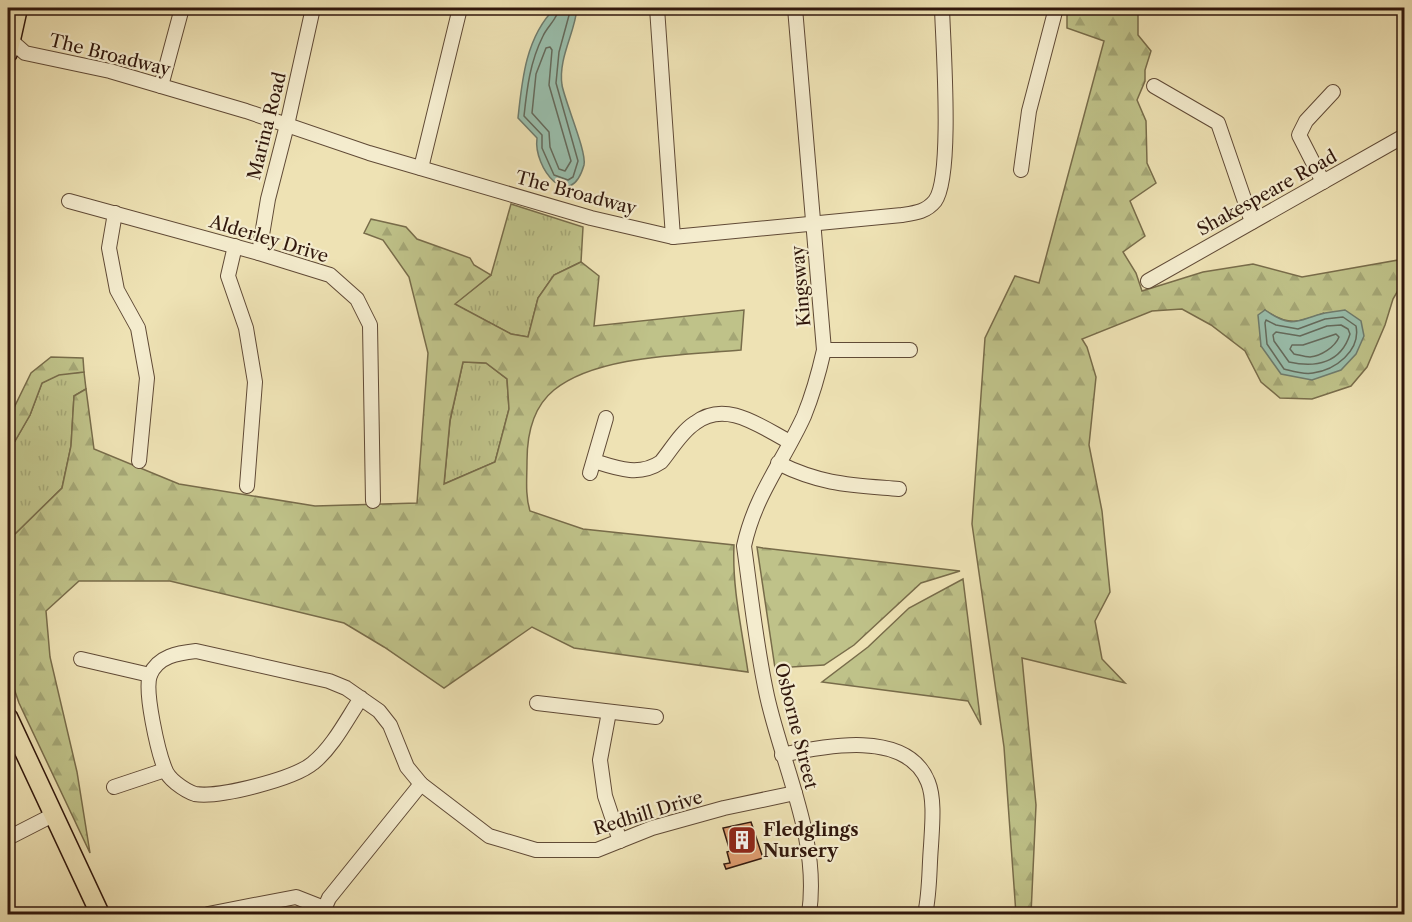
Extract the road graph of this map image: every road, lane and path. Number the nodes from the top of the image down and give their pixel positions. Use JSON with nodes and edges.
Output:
{"nodes":[{"id":1,"x":18,"y":8,"type":"edge"},
{"id":2,"x":183,"y":8,"type":"edge"},
{"id":3,"x":313,"y":8,"type":"edge"},
{"id":4,"x":460,"y":8,"type":"edge"},
{"id":5,"x":657,"y":8,"type":"edge"},
{"id":6,"x":795,"y":8,"type":"edge"},
{"id":7,"x":942,"y":8,"type":"edge"},
{"id":8,"x":1056,"y":8,"type":"edge"},
{"id":9,"x":12,"y":49,"type":"edge"},
{"id":10,"x":161,"y":86,"type":"junction"},
{"id":11,"x":1154,"y":86,"type":"dead end"},
{"id":12,"x":1333,"y":92,"type":"dead end"},
{"id":13,"x":287,"y":125,"type":"junction"},
{"id":14,"x":1404,"y":136,"type":"edge"},
{"id":15,"x":421,"y":168,"type":"junction"},
{"id":16,"x":1021,"y":170,"type":"dead end"},
{"id":17,"x":1323,"y":182,"type":"junction"},
{"id":18,"x":69,"y":201,"type":"dead end"},
{"id":19,"x":115,"y":213,"type":"junction"},
{"id":20,"x":1252,"y":222,"type":"junction"},
{"id":21,"x":813,"y":225,"type":"junction"},
{"id":22,"x":673,"y":237,"type":"junction"},
{"id":23,"x":235,"y":246,"type":"junction"},
{"id":24,"x":259,"y":253,"type":"junction"},
{"id":25,"x":1148,"y":281,"type":"dead end"},
{"id":26,"x":824,"y":350,"type":"junction"},
{"id":27,"x":910,"y":350,"type":"dead end"},
{"id":28,"x":606,"y":418,"type":"dead end"},
{"id":29,"x":790,"y":442,"type":"junction"},
{"id":30,"x":139,"y":460,"type":"dead end"},
{"id":31,"x":778,"y":463,"type":"junction"},
{"id":32,"x":247,"y":486,"type":"dead end"},
{"id":33,"x":899,"y":489,"type":"dead end"},
{"id":34,"x":373,"y":501,"type":"dead end"},
{"id":35,"x":744,"y":546,"type":"joint"},
{"id":36,"x":81,"y":659,"type":"dead end"},
{"id":37,"x":150,"y":675,"type":"junction"},
{"id":38,"x":361,"y":698,"type":"junction"},
{"id":39,"x":537,"y":703,"type":"dead end"},
{"id":40,"x":609,"y":712,"type":"junction"},
{"id":41,"x":8,"y":717,"type":"edge"},
{"id":42,"x":656,"y":717,"type":"dead end"},
{"id":43,"x":782,"y":755,"type":"junction"},
{"id":44,"x":165,"y":770,"type":"junction"},
{"id":45,"x":421,"y":784,"type":"junction"},
{"id":46,"x":114,"y":787,"type":"dead end"},
{"id":47,"x":795,"y":792,"type":"junction"},
{"id":48,"x":53,"y":815,"type":"junction"},
{"id":49,"x":8,"y":838,"type":"edge"},
{"id":50,"x":620,"y":841,"type":"junction"},
{"id":51,"x":323,"y":911,"type":"edge"},
{"id":52,"x":100,"y":915,"type":"edge"},
{"id":53,"x":208,"y":915,"type":"edge"},
{"id":54,"x":809,"y":915,"type":"edge"},
{"id":55,"x":925,"y":915,"type":"edge"}],
"edges":[{"from":1,"to":9,"type":"main road"},
{"from":2,"to":10,"type":"street"},
{"from":3,"to":13,"type":"street","name":"Marina Road"},
{"from":4,"to":15,"type":"street"},
{"from":5,"to":22,"type":"street"},
{"from":6,"to":21,"type":"street","name":"Kingsway"},
{"from":7,"to":21,"type":"street","name":"The Broadway"},
{"from":8,"to":16,"type":"street"},
{"from":9,"to":10,"type":"street","name":"The Broadway"},
{"from":10,"to":13,"type":"street","name":"The Broadway"},
{"from":11,"to":20,"type":"street"},
{"from":12,"to":17,"type":"street"},
{"from":13,"to":15,"type":"street","name":"The Broadway"},
{"from":13,"to":24,"type":"street","name":"Marina Road"},
{"from":14,"to":17,"type":"street","name":"Shakespeare Road"},
{"from":15,"to":22,"type":"street","name":"The Broadway"},
{"from":17,"to":20,"type":"street","name":"Shakespeare Road"},
{"from":18,"to":19,"type":"street","name":"Alderley Drive"},
{"from":19,"to":23,"type":"street","name":"Alderley Drive"},
{"from":19,"to":30,"type":"street"},
{"from":20,"to":25,"type":"street","name":"Shakespeare Road"},
{"from":21,"to":22,"type":"street","name":"The Broadway"},
{"from":21,"to":26,"type":"street","name":"Kingsway"},
{"from":23,"to":24,"type":"street","name":"Alderley Drive"},
{"from":23,"to":32,"type":"street"},
{"from":24,"to":34,"type":"street","name":"Alderley Drive"},
{"from":26,"to":27,"type":"street"},
{"from":26,"to":29,"type":"street","name":"Kingsway"},
{"from":28,"to":29,"type":"street"},
{"from":29,"to":31,"type":"street","name":"Kingsway"},
{"from":31,"to":33,"type":"street"},
{"from":31,"to":35,"type":"street","name":"Kingsway"},
{"from":35,"to":43,"type":"street","name":"Osborne Street"},
{"from":36,"to":37,"type":"street"},
{"from":37,"to":38,"type":"street","name":"Redhill Drive"},
{"from":37,"to":44,"type":"street"},
{"from":38,"to":44,"type":"street"},
{"from":38,"to":45,"type":"street","name":"Redhill Drive"},
{"from":39,"to":40,"type":"street"},
{"from":40,"to":42,"type":"street"},
{"from":40,"to":50,"type":"street"},
{"from":41,"to":48,"type":"main road"},
{"from":43,"to":47,"type":"street","name":"Osborne Street"},
{"from":43,"to":55,"type":"street"},
{"from":44,"to":46,"type":"street"},
{"from":45,"to":50,"type":"street","name":"Redhill Drive"},
{"from":45,"to":51,"type":"street"},
{"from":47,"to":50,"type":"street","name":"Redhill Drive"},
{"from":47,"to":54,"type":"street","name":"Osborne Street"},
{"from":48,"to":49,"type":"street"},
{"from":48,"to":52,"type":"main road"},
{"from":51,"to":53,"type":"street"}]}
